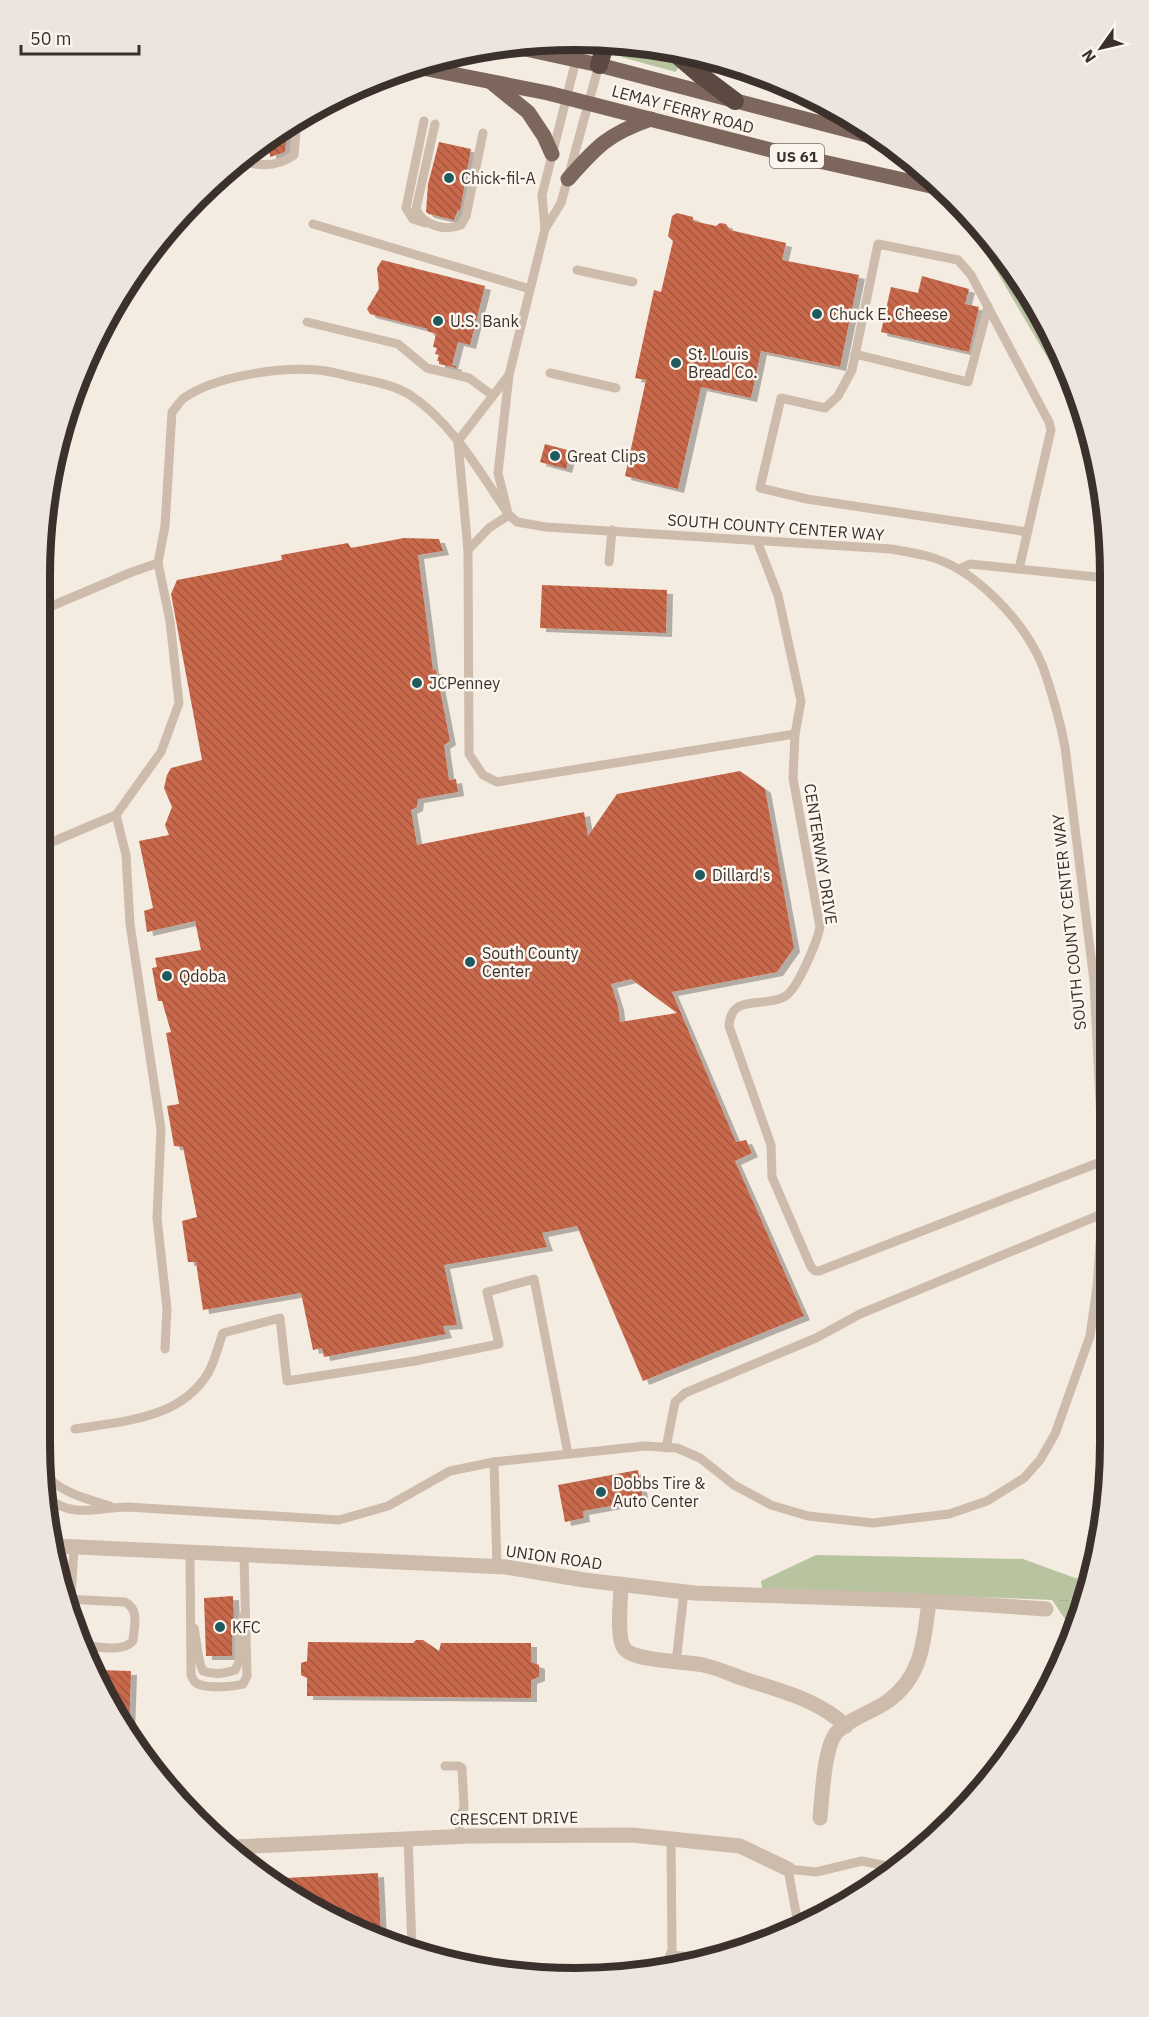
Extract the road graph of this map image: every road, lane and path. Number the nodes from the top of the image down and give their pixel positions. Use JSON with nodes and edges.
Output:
{"nodes":[{"id":1,"x":537,"y":51,"type":"edge"},
{"id":2,"x":603,"y":51,"type":"edge"},
{"id":3,"x":576,"y":60,"type":"junction"},
{"id":4,"x":683,"y":61,"type":"edge"},
{"id":5,"x":599,"y":65,"type":"junction"},
{"id":6,"x":430,"y":70,"type":"edge"},
{"id":7,"x":489,"y":81,"type":"junction"},
{"id":8,"x":565,"y":97,"type":"junction"},
{"id":9,"x":735,"y":101,"type":"junction"},
{"id":10,"x":589,"y":103,"type":"junction"},
{"id":11,"x":651,"y":119,"type":"junction"},
{"id":12,"x":424,"y":122,"type":"dead end"},
{"id":13,"x":435,"y":124,"type":"dead end"},
{"id":14,"x":296,"y":130,"type":"edge"},
{"id":15,"x":857,"y":132,"type":"edge"},
{"id":16,"x":483,"y":133,"type":"dead end"},
{"id":17,"x":552,"y":154,"type":"junction"},
{"id":18,"x":248,"y":163,"type":"edge"},
{"id":19,"x":568,"y":179,"type":"junction"},
{"id":20,"x":926,"y":185,"type":"edge"},
{"id":21,"x":313,"y":224,"type":"dead end"},
{"id":22,"x":428,"y":224,"type":"junction"},
{"id":23,"x":545,"y":229,"type":"junction"},
{"id":24,"x":577,"y":270,"type":"dead end"},
{"id":25,"x":633,"y":282,"type":"dead end"},
{"id":26,"x":530,"y":289,"type":"junction"},
{"id":27,"x":988,"y":306,"type":"junction"},
{"id":28,"x":307,"y":322,"type":"dead end"},
{"id":29,"x":855,"y":354,"type":"junction"},
{"id":30,"x":550,"y":373,"type":"dead end"},
{"id":31,"x":509,"y":375,"type":"junction"},
{"id":32,"x":616,"y":388,"type":"dead end"},
{"id":33,"x":492,"y":395,"type":"junction"},
{"id":34,"x":458,"y":441,"type":"junction"},
{"id":35,"x":509,"y":515,"type":"junction"},
{"id":36,"x":612,"y":530,"type":"junction"},
{"id":37,"x":1028,"y":532,"type":"junction"},
{"id":38,"x":757,"y":541,"type":"junction"},
{"id":39,"x":468,"y":550,"type":"junction"},
{"id":40,"x":609,"y":562,"type":"dead end"},
{"id":41,"x":158,"y":563,"type":"junction"},
{"id":42,"x":959,"y":569,"type":"junction"},
{"id":43,"x":1019,"y":569,"type":"junction"},
{"id":44,"x":1100,"y":577,"type":"edge"},
{"id":45,"x":50,"y":607,"type":"edge"},
{"id":46,"x":795,"y":734,"type":"junction"},
{"id":47,"x":116,"y":815,"type":"junction"},
{"id":48,"x":50,"y":843,"type":"edge"},
{"id":49,"x":1100,"y":1101,"type":"edge"},
{"id":50,"x":1100,"y":1162,"type":"edge"},
{"id":51,"x":1100,"y":1215,"type":"edge"},
{"id":52,"x":1100,"y":1243,"type":"edge"},
{"id":53,"x":165,"y":1349,"type":"dead end"},
{"id":54,"x":75,"y":1429,"type":"dead end"},
{"id":55,"x":666,"y":1448,"type":"junction"},
{"id":56,"x":568,"y":1454,"type":"junction"},
{"id":57,"x":494,"y":1462,"type":"junction"},
{"id":58,"x":51,"y":1481,"type":"edge"},
{"id":59,"x":53,"y":1501,"type":"edge"},
{"id":60,"x":112,"y":1507,"type":"junction"},
{"id":61,"x":60,"y":1546,"type":"edge"},
{"id":62,"x":74,"y":1547,"type":"junction"},
{"id":63,"x":190,"y":1553,"type":"junction"},
{"id":64,"x":244,"y":1556,"type":"junction"},
{"id":65,"x":497,"y":1567,"type":"junction"},
{"id":66,"x":621,"y":1584,"type":"junction"},
{"id":67,"x":69,"y":1586,"type":"edge"},
{"id":68,"x":684,"y":1592,"type":"junction"},
{"id":69,"x":73,"y":1599,"type":"edge"},
{"id":70,"x":929,"y":1601,"type":"junction"},
{"id":71,"x":1046,"y":1609,"type":"dead end"},
{"id":72,"x":245,"y":1610,"type":"junction"},
{"id":73,"x":190,"y":1611,"type":"junction"},
{"id":74,"x":91,"y":1646,"type":"edge"},
{"id":75,"x":675,"y":1663,"type":"junction"},
{"id":76,"x":846,"y":1726,"type":"junction"},
{"id":77,"x":445,"y":1766,"type":"dead end"},
{"id":78,"x":820,"y":1818,"type":"dead end"},
{"id":79,"x":460,"y":1836,"type":"junction"},
{"id":80,"x":408,"y":1838,"type":"junction"},
{"id":81,"x":671,"y":1839,"type":"junction"},
{"id":82,"x":240,"y":1847,"type":"edge"},
{"id":83,"x":885,"y":1865,"type":"edge"},
{"id":84,"x":788,"y":1869,"type":"junction"},
{"id":85,"x":798,"y":1917,"type":"edge"},
{"id":86,"x":412,"y":1942,"type":"edge"},
{"id":87,"x":670,"y":1955,"type":"junction"},
{"id":88,"x":682,"y":1956,"type":"edge"},
{"id":89,"x":669,"y":1958,"type":"edge"}],
"edges":[{"from":1,"to":3,"type":"main road","name":"LEMAY FERRY ROAD","number":"US 61"},
{"from":2,"to":5,"type":"highway"},
{"from":3,"to":5,"type":"main road","name":"LEMAY FERRY ROAD","number":"US 61"},
{"from":3,"to":8,"type":"lane"},
{"from":4,"to":9,"type":"highway"},
{"from":5,"to":9,"type":"main road","name":"LEMAY FERRY ROAD","number":"US 61"},
{"from":5,"to":10,"type":"lane"},
{"from":6,"to":7,"type":"main road","name":"LEMAY FERRY ROAD","number":"US 61"},
{"from":7,"to":8,"type":"main road","name":"LEMAY FERRY ROAD","number":"US 61"},
{"from":7,"to":17,"type":"main road"},
{"from":8,"to":10,"type":"main road","name":"LEMAY FERRY ROAD","number":"US 61"},
{"from":8,"to":17,"type":"lane"},
{"from":9,"to":15,"type":"main road","name":"LEMAY FERRY ROAD","number":"US 61"},
{"from":10,"to":11,"type":"main road","name":"LEMAY FERRY ROAD","number":"US 61"},
{"from":10,"to":19,"type":"lane"},
{"from":11,"to":19,"type":"main road"},
{"from":11,"to":20,"type":"main road","name":"LEMAY FERRY ROAD","number":"US 61"},
{"from":12,"to":22,"type":"lane"},
{"from":13,"to":22,"type":"lane"},
{"from":14,"to":18,"type":"lane"},
{"from":16,"to":22,"type":"lane"},
{"from":17,"to":23,"type":"lane"},
{"from":19,"to":23,"type":"lane"},
{"from":21,"to":26,"type":"lane"},
{"from":23,"to":26,"type":"lane"},
{"from":24,"to":25,"type":"lane"},
{"from":26,"to":31,"type":"lane"},
{"from":27,"to":29,"type":"lane"},
{"from":27,"to":29,"type":"lane"},
{"from":27,"to":37,"type":"lane"},
{"from":28,"to":33,"type":"lane"},
{"from":29,"to":37,"type":"lane"},
{"from":30,"to":32,"type":"lane"},
{"from":31,"to":33,"type":"lane"},
{"from":31,"to":35,"type":"lane"},
{"from":33,"to":34,"type":"lane"},
{"from":34,"to":35,"type":"lane"},
{"from":34,"to":39,"type":"lane"},
{"from":34,"to":41,"type":"lane"},
{"from":35,"to":36,"type":"lane","name":"SOUTH COUNTY CENTER WAY"},
{"from":35,"to":39,"type":"lane"},
{"from":36,"to":38,"type":"lane","name":"SOUTH COUNTY CENTER WAY"},
{"from":36,"to":40,"type":"lane"},
{"from":37,"to":43,"type":"lane"},
{"from":38,"to":42,"type":"lane","name":"SOUTH COUNTY CENTER WAY"},
{"from":38,"to":46,"type":"lane","name":"CENTERWAY DRIVE"},
{"from":39,"to":46,"type":"lane"},
{"from":41,"to":45,"type":"lane"},
{"from":41,"to":47,"type":"lane"},
{"from":42,"to":43,"type":"lane"},
{"from":42,"to":49,"type":"lane","name":"SOUTH COUNTY CENTER WAY"},
{"from":43,"to":44,"type":"lane"},
{"from":46,"to":50,"type":"lane","name":"CENTERWAY DRIVE"},
{"from":47,"to":48,"type":"lane"},
{"from":47,"to":53,"type":"lane"},
{"from":51,"to":55,"type":"lane"},
{"from":52,"to":55,"type":"lane","name":"SOUTH COUNTY CENTER WAY"},
{"from":54,"to":56,"type":"lane"},
{"from":55,"to":56,"type":"lane","name":"SOUTH COUNTY CENTER WAY"},
{"from":56,"to":57,"type":"lane","name":"SOUTH COUNTY CENTER WAY"},
{"from":57,"to":60,"type":"lane","name":"SOUTH COUNTY CENTER WAY"},
{"from":57,"to":65,"type":"lane"},
{"from":58,"to":60,"type":"lane","name":"SOUTH COUNTY CENTER WAY"},
{"from":59,"to":60,"type":"lane","name":"SOUTH COUNTY CENTER WAY"},
{"from":61,"to":62,"type":"street","name":"UNION ROAD"},
{"from":62,"to":63,"type":"street","name":"UNION ROAD"},
{"from":62,"to":67,"type":"lane"},
{"from":63,"to":64,"type":"street","name":"UNION ROAD"},
{"from":63,"to":73,"type":"lane"},
{"from":64,"to":65,"type":"street","name":"UNION ROAD"},
{"from":64,"to":72,"type":"lane"},
{"from":65,"to":66,"type":"street","name":"UNION ROAD"},
{"from":66,"to":68,"type":"street","name":"UNION ROAD"},
{"from":66,"to":75,"type":"street"},
{"from":68,"to":70,"type":"street","name":"UNION ROAD"},
{"from":68,"to":75,"type":"lane"},
{"from":69,"to":74,"type":"lane"},
{"from":70,"to":71,"type":"street","name":"UNION ROAD"},
{"from":70,"to":76,"type":"street"},
{"from":72,"to":73,"type":"lane"},
{"from":72,"to":73,"type":"lane"},
{"from":75,"to":76,"type":"street"},
{"from":76,"to":78,"type":"street"},
{"from":77,"to":79,"type":"lane"},
{"from":79,"to":80,"type":"street","name":"CRESCENT DRIVE"},
{"from":79,"to":81,"type":"street","name":"CRESCENT DRIVE"},
{"from":80,"to":82,"type":"street","name":"CRESCENT DRIVE"},
{"from":80,"to":86,"type":"lane"},
{"from":81,"to":84,"type":"street","name":"CRESCENT DRIVE"},
{"from":81,"to":87,"type":"lane"},
{"from":83,"to":84,"type":"lane"},
{"from":84,"to":85,"type":"lane"},
{"from":87,"to":88,"type":"lane"},
{"from":87,"to":89,"type":"lane"}]}
